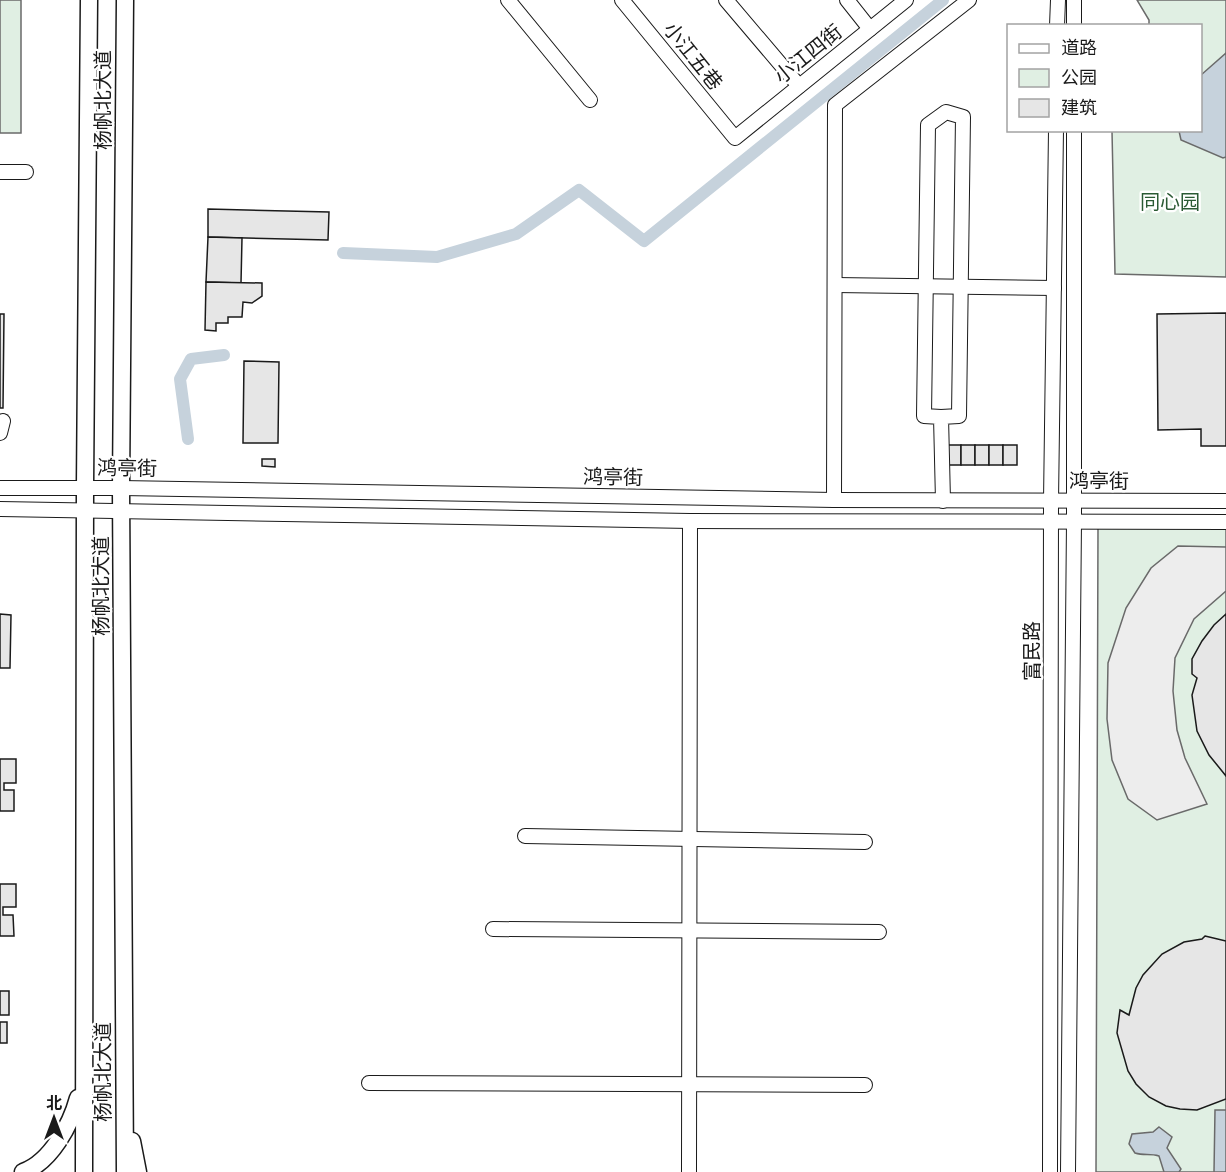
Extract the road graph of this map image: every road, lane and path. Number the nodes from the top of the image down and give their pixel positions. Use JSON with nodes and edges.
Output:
{"nodes":[{"id":1,"x":89,"y":0,"type":"edge"},
{"id":2,"x":125,"y":0,"type":"edge"},
{"id":3,"x":508,"y":0,"type":"edge"},
{"id":4,"x":622,"y":0,"type":"edge"},
{"id":5,"x":726,"y":0,"type":"edge"},
{"id":6,"x":847,"y":0,"type":"edge"},
{"id":7,"x":906,"y":0,"type":"edge"},
{"id":8,"x":969,"y":0,"type":"edge"},
{"id":9,"x":1058,"y":0,"type":"edge"},
{"id":10,"x":1074,"y":0,"type":"edge"},
{"id":11,"x":1058,"y":24,"type":"edge"},
{"id":12,"x":1074,"y":24,"type":"edge"},
{"id":13,"x":870,"y":29,"type":"junction"},
{"id":14,"x":799,"y":86,"type":"junction"},
{"id":15,"x":590,"y":100,"type":"dead end"},
{"id":16,"x":1056,"y":132,"type":"edge"},
{"id":17,"x":1074,"y":132,"type":"edge"},
{"id":18,"x":735,"y":138,"type":"joint"},
{"id":19,"x":0,"y":172,"type":"edge"},
{"id":20,"x":26,"y":172,"type":"dead end"},
{"id":21,"x":835,"y":285,"type":"junction"},
{"id":22,"x":925,"y":286,"type":"junction"},
{"id":23,"x":961,"y":287,"type":"junction"},
{"id":24,"x":1054,"y":288,"type":"junction"},
{"id":25,"x":941,"y":417,"type":"junction"},
{"id":26,"x":85,"y":487,"type":"junction"},
{"id":27,"x":0,"y":488,"type":"edge"},
{"id":28,"x":121,"y":488,"type":"junction"},
{"id":29,"x":834,"y":500,"type":"junction"},
{"id":30,"x":1074,"y":500,"type":"junction"},
{"id":31,"x":942,"y":501,"type":"junction"},
{"id":32,"x":1051,"y":501,"type":"junction"},
{"id":33,"x":1226,"y":501,"type":"edge"},
{"id":34,"x":0,"y":509,"type":"edge"},
{"id":35,"x":85,"y":510,"type":"junction"},
{"id":36,"x":121,"y":510,"type":"junction"},
{"id":37,"x":690,"y":520,"type":"junction"},
{"id":38,"x":1051,"y":521,"type":"junction"},
{"id":39,"x":1074,"y":521,"type":"junction"},
{"id":40,"x":1226,"y":522,"type":"edge"},
{"id":41,"x":525,"y":836,"type":"dead end"},
{"id":42,"x":690,"y":838,"type":"junction"},
{"id":43,"x":865,"y":842,"type":"dead end"},
{"id":44,"x":493,"y":929,"type":"dead end"},
{"id":45,"x":690,"y":931,"type":"junction"},
{"id":46,"x":879,"y":932,"type":"dead end"},
{"id":47,"x":84,"y":1074,"type":"junction"},
{"id":48,"x":369,"y":1083,"type":"dead end"},
{"id":49,"x":690,"y":1084,"type":"junction"},
{"id":50,"x":865,"y":1085,"type":"dead end"},
{"id":51,"x":124,"y":1101,"type":"junction"},
{"id":52,"x":23,"y":1172,"type":"edge"},
{"id":53,"x":84,"y":1172,"type":"edge"},
{"id":54,"x":125,"y":1172,"type":"edge"},
{"id":55,"x":138,"y":1172,"type":"edge"},
{"id":56,"x":689,"y":1172,"type":"edge"},
{"id":57,"x":1050,"y":1172,"type":"edge"},
{"id":58,"x":1068,"y":1172,"type":"edge"}],
"edges":[{"from":1,"to":26,"type":"main road","name":"杨帆北大道"},
{"from":2,"to":28,"type":"main road","name":"杨帆北大道"},
{"from":3,"to":15,"type":"street"},
{"from":4,"to":18,"type":"street","name":"小江五巷"},
{"from":5,"to":14,"type":"street"},
{"from":6,"to":13,"type":"street"},
{"from":7,"to":13,"type":"street","name":"小江四街"},
{"from":8,"to":21,"type":"street"},
{"from":9,"to":11,"type":"street"},
{"from":10,"to":12,"type":"street"},
{"from":13,"to":14,"type":"street","name":"小江四街"},
{"from":14,"to":18,"type":"street","name":"小江四街"},
{"from":16,"to":24,"type":"street","name":"富民路"},
{"from":17,"to":30,"type":"street","name":"富民路"},
{"from":19,"to":20,"type":"street"},
{"from":21,"to":22,"type":"street"},
{"from":21,"to":29,"type":"street"},
{"from":22,"to":23,"type":"street"},
{"from":22,"to":23,"type":"street"},
{"from":22,"to":25,"type":"street"},
{"from":23,"to":24,"type":"street"},
{"from":23,"to":25,"type":"street"},
{"from":24,"to":32,"type":"street","name":"富民路"},
{"from":25,"to":31,"type":"street"},
{"from":26,"to":27,"type":"street","name":"鸿亭街"},
{"from":26,"to":28,"type":"street","name":"鸿亭街"},
{"from":26,"to":35,"type":"main road","name":"杨帆北大道"},
{"from":28,"to":29,"type":"street","name":"鸿亭街"},
{"from":28,"to":36,"type":"main road","name":"杨帆北大道"},
{"from":29,"to":31,"type":"street","name":"鸿亭街"},
{"from":30,"to":32,"type":"street","name":"鸿亭街"},
{"from":30,"to":33,"type":"street","name":"鸿亭街"},
{"from":30,"to":39,"type":"street","name":"富民路"},
{"from":31,"to":32,"type":"street","name":"鸿亭街"},
{"from":32,"to":38,"type":"street","name":"富民路"},
{"from":34,"to":35,"type":"street","name":"鸿亭街"},
{"from":35,"to":36,"type":"street","name":"鸿亭街"},
{"from":35,"to":47,"type":"main road","name":"杨帆北大道"},
{"from":36,"to":37,"type":"street","name":"鸿亭街"},
{"from":36,"to":51,"type":"main road","name":"杨帆北大道"},
{"from":37,"to":38,"type":"street","name":"鸿亭街"},
{"from":37,"to":42,"type":"street"},
{"from":38,"to":39,"type":"street","name":"鸿亭街"},
{"from":38,"to":57,"type":"street","name":"富民路"},
{"from":39,"to":40,"type":"street","name":"鸿亭街"},
{"from":39,"to":58,"type":"street","name":"富民路"},
{"from":41,"to":42,"type":"street"},
{"from":42,"to":43,"type":"street"},
{"from":42,"to":45,"type":"street"},
{"from":44,"to":45,"type":"street"},
{"from":45,"to":46,"type":"street"},
{"from":45,"to":49,"type":"street"},
{"from":47,"to":52,"type":"main road"},
{"from":47,"to":53,"type":"main road","name":"杨帆北大道"},
{"from":48,"to":49,"type":"street"},
{"from":49,"to":50,"type":"street"},
{"from":49,"to":56,"type":"street"},
{"from":51,"to":54,"type":"main road","name":"杨帆北大道"},
{"from":51,"to":55,"type":"main road"}]}
